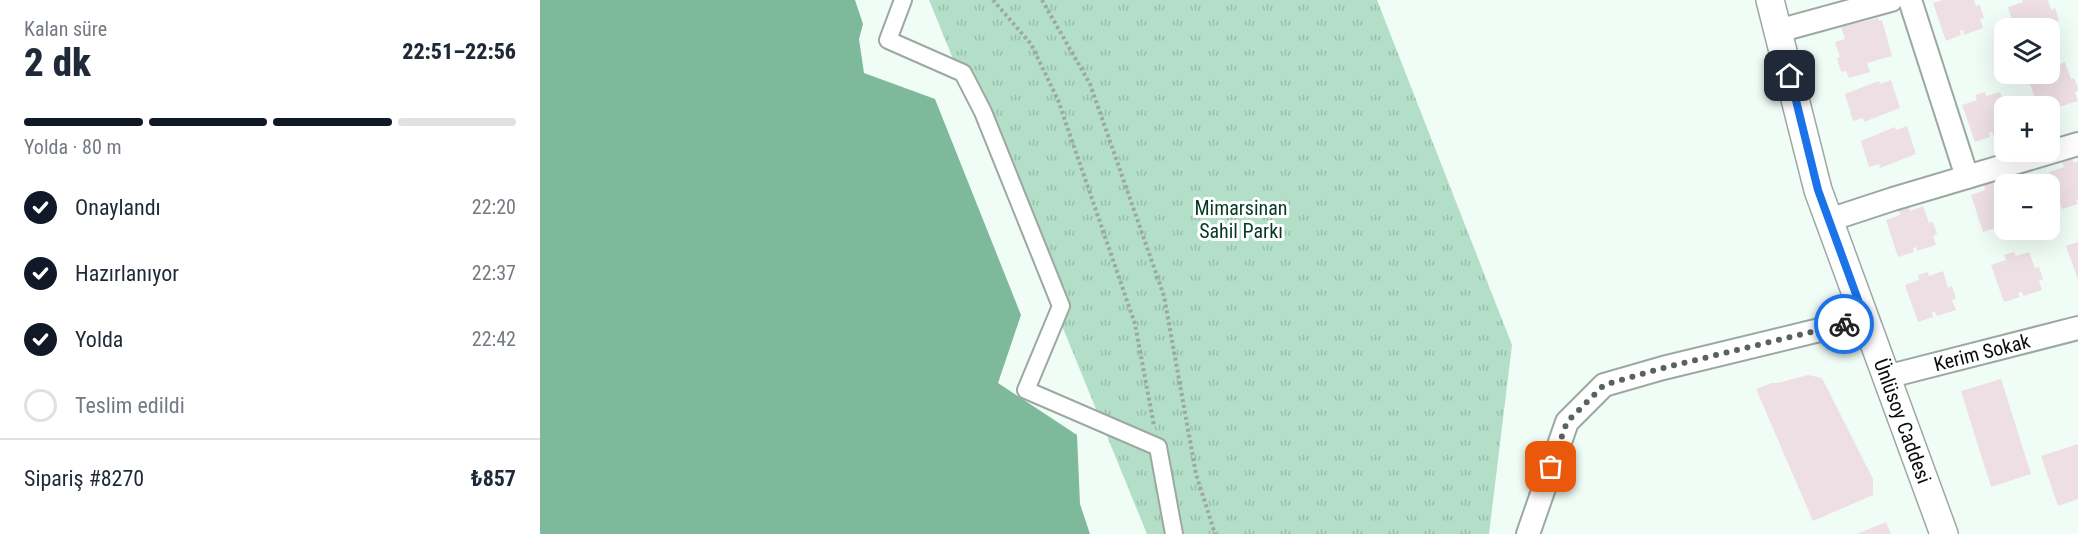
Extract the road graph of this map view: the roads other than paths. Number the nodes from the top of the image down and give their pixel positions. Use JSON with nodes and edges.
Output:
{"nodes":[{"id":1,"x":903,"y":0,"type":"edge"},
{"id":2,"x":1770,"y":0,"type":"edge"},
{"id":3,"x":1891,"y":0,"type":"edge"},
{"id":4,"x":1910,"y":0,"type":"edge"},
{"id":5,"x":1778,"y":31,"type":"junction"},
{"id":6,"x":2078,"y":144,"type":"edge"},
{"id":7,"x":1967,"y":177,"type":"junction"},
{"id":8,"x":1829,"y":220,"type":"junction"},
{"id":9,"x":1865,"y":319,"type":"junction"},
{"id":10,"x":2078,"y":328,"type":"edge"},
{"id":11,"x":1886,"y":377,"type":"junction"},
{"id":12,"x":1174,"y":534,"type":"edge"},
{"id":13,"x":1528,"y":534,"type":"edge"},
{"id":14,"x":1944,"y":534,"type":"edge"}],
"edges":[{"from":1,"to":12,"type":"street"},
{"from":2,"to":5,"type":"street","name":"Ünlüsoy Caddesi"},
{"from":3,"to":5,"type":"street"},
{"from":4,"to":7,"type":"street"},
{"from":5,"to":8,"type":"street","name":"Ünlüsoy Caddesi"},
{"from":6,"to":7,"type":"street"},
{"from":7,"to":8,"type":"street"},
{"from":8,"to":9,"type":"street","name":"Ünlüsoy Caddesi"},
{"from":9,"to":11,"type":"street","name":"Ünlüsoy Caddesi"},
{"from":9,"to":13,"type":"street"},
{"from":10,"to":11,"type":"street","name":"Kerim Sokak"},
{"from":11,"to":14,"type":"street","name":"Ünlüsoy Caddesi"}]}
